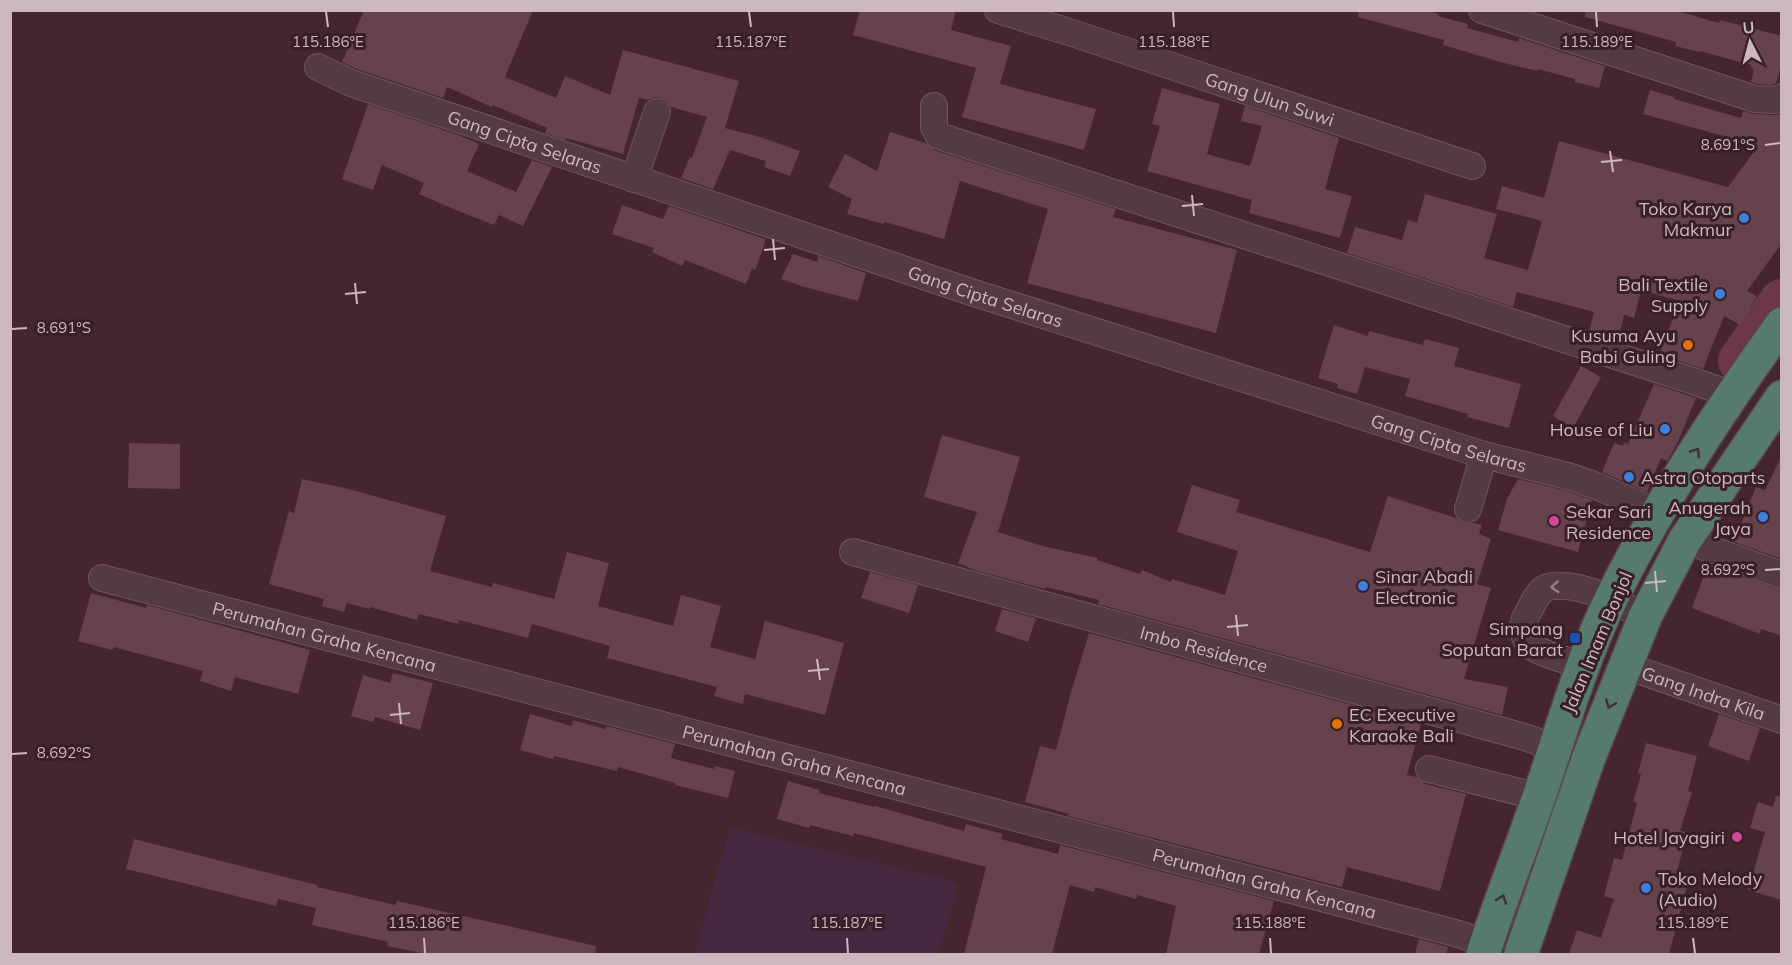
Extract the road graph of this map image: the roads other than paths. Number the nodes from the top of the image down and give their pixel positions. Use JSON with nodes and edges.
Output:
{"nodes":[{"id":1,"x":998,"y":10,"type":"edge"},
{"id":2,"x":1482,"y":10,"type":"edge"},
{"id":3,"x":1073,"y":21,"type":"edge"},
{"id":4,"x":318,"y":68,"type":"dead end"},
{"id":5,"x":1782,"y":97,"type":"edge"},
{"id":6,"x":934,"y":106,"type":"dead end"},
{"id":7,"x":657,"y":112,"type":"dead end"},
{"id":8,"x":1472,"y":166,"type":"dead end"},
{"id":9,"x":634,"y":179,"type":"junction"},
{"id":10,"x":1782,"y":324,"type":"edge"},
{"id":11,"x":1732,"y":396,"type":"junction"},
{"id":12,"x":1782,"y":397,"type":"edge"},
{"id":13,"x":1484,"y":455,"type":"junction"},
{"id":14,"x":1468,"y":509,"type":"dead end"},
{"id":15,"x":1657,"y":512,"type":"junction"},
{"id":16,"x":1685,"y":540,"type":"junction"},
{"id":17,"x":853,"y":552,"type":"dead end"},
{"id":18,"x":1782,"y":575,"type":"edge"},
{"id":19,"x":102,"y":578,"type":"dead end"},
{"id":20,"x":1612,"y":598,"type":"junction"},
{"id":21,"x":1645,"y":617,"type":"junction"},
{"id":22,"x":1583,"y":666,"type":"junction"},
{"id":23,"x":1626,"y":666,"type":"junction"},
{"id":24,"x":1782,"y":720,"type":"edge"},
{"id":25,"x":1555,"y":747,"type":"junction"},
{"id":26,"x":1429,"y":769,"type":"dead end"},
{"id":27,"x":1539,"y":797,"type":"junction"},
{"id":28,"x":1485,"y":949,"type":"edge"},
{"id":29,"x":1521,"y":954,"type":"edge"}],
"edges":[{"from":1,"to":3,"type":"street","name":"Gang Ulun Suwi"},
{"from":2,"to":5,"type":"street"},
{"from":3,"to":8,"type":"street","name":"Gang Ulun Suwi"},
{"from":4,"to":9,"type":"street","name":"Gang Cipta Selaras"},
{"from":6,"to":11,"type":"street"},
{"from":7,"to":9,"type":"street"},
{"from":9,"to":13,"type":"street","name":"Gang Cipta Selaras"},
{"from":10,"to":11,"type":"highway","name":"Jalan Imam Bonjol"},
{"from":15,"to":11,"type":"highway","name":"Jalan Imam Bonjol","one_way":true},
{"from":12,"to":16,"type":"highway","name":"Jalan Imam Bonjol"},
{"from":13,"to":14,"type":"street"},
{"from":13,"to":15,"type":"street","name":"Gang Cipta Selaras"},
{"from":15,"to":20,"type":"highway","name":"Jalan Imam Bonjol"},
{"from":16,"to":18,"type":"street"},
{"from":16,"to":21,"type":"highway","name":"Jalan Imam Bonjol"},
{"from":17,"to":25,"type":"street","name":"Imbo Residence"},
{"from":19,"to":28,"type":"street","name":"Perumahan Graha Kencana"},
{"from":20,"to":21,"type":"street"},
{"from":20,"to":22,"type":"highway","name":"Jalan Imam Bonjol"},
{"from":20,"to":22,"type":"street","one_way":true},
{"from":21,"to":23,"type":"highway","name":"Jalan Imam Bonjol"},
{"from":22,"to":25,"type":"highway","name":"Jalan Imam Bonjol"},
{"from":23,"to":24,"type":"street","name":"Gang Indra Kila"},
{"from":23,"to":29,"type":"highway","name":"Jalan Imam Bonjol","one_way":true},
{"from":25,"to":27,"type":"highway","name":"Jalan Imam Bonjol"},
{"from":26,"to":27,"type":"street"},
{"from":28,"to":27,"type":"highway","name":"Jalan Imam Bonjol","one_way":true}]}
